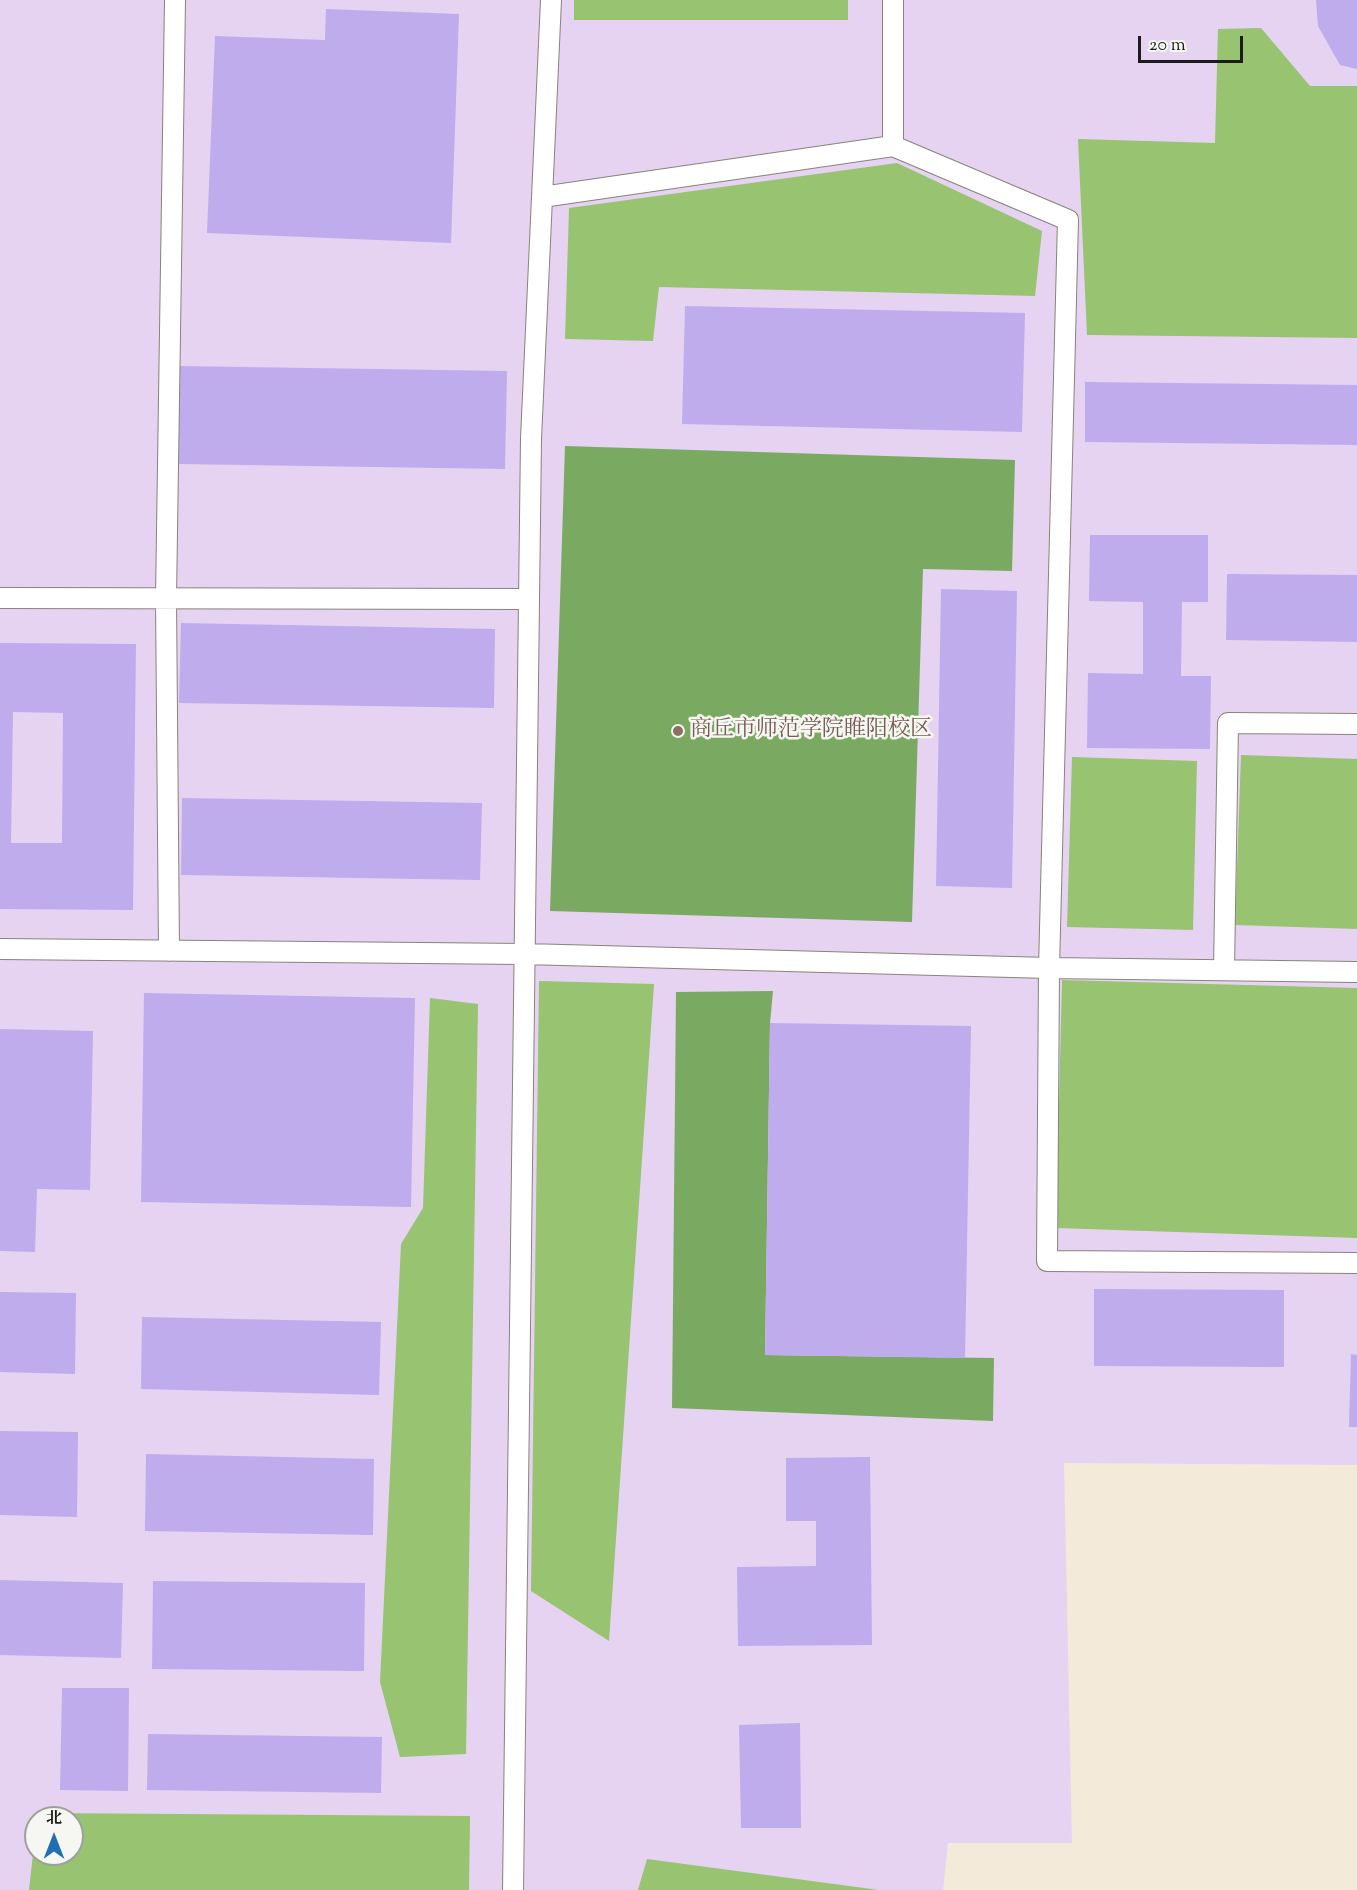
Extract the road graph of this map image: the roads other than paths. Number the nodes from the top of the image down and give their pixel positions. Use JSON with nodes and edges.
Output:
{"nodes":[{"id":1,"x":175,"y":0,"type":"edge"},
{"id":2,"x":551,"y":0,"type":"edge"},
{"id":3,"x":893,"y":0,"type":"edge"},
{"id":4,"x":893,"y":146,"type":"junction"},
{"id":5,"x":542,"y":197,"type":"junction"},
{"id":6,"x":0,"y":598,"type":"edge"},
{"id":7,"x":166,"y":598,"type":"junction"},
{"id":8,"x":529,"y":599,"type":"junction"},
{"id":9,"x":1357,"y":724,"type":"edge"},
{"id":10,"x":0,"y":949,"type":"edge"},
{"id":11,"x":169,"y":951,"type":"junction"},
{"id":12,"x":525,"y":954,"type":"junction"},
{"id":13,"x":1049,"y":968,"type":"junction"},
{"id":14,"x":1224,"y":970,"type":"junction"},
{"id":15,"x":1357,"y":972,"type":"edge"},
{"id":16,"x":1357,"y":1263,"type":"edge"},
{"id":17,"x":513,"y":1890,"type":"edge"}],
"edges":[{"from":1,"to":7,"type":"lane"},
{"from":2,"to":5,"type":"lane"},
{"from":3,"to":4,"type":"lane"},
{"from":4,"to":5,"type":"lane"},
{"from":4,"to":13,"type":"lane"},
{"from":5,"to":8,"type":"lane"},
{"from":6,"to":7,"type":"lane"},
{"from":7,"to":8,"type":"lane"},
{"from":7,"to":11,"type":"lane"},
{"from":8,"to":12,"type":"lane"},
{"from":9,"to":14,"type":"lane"},
{"from":10,"to":11,"type":"lane"},
{"from":11,"to":12,"type":"lane"},
{"from":12,"to":13,"type":"lane"},
{"from":12,"to":17,"type":"lane"},
{"from":13,"to":14,"type":"lane"},
{"from":13,"to":16,"type":"lane"},
{"from":14,"to":15,"type":"lane"}]}
